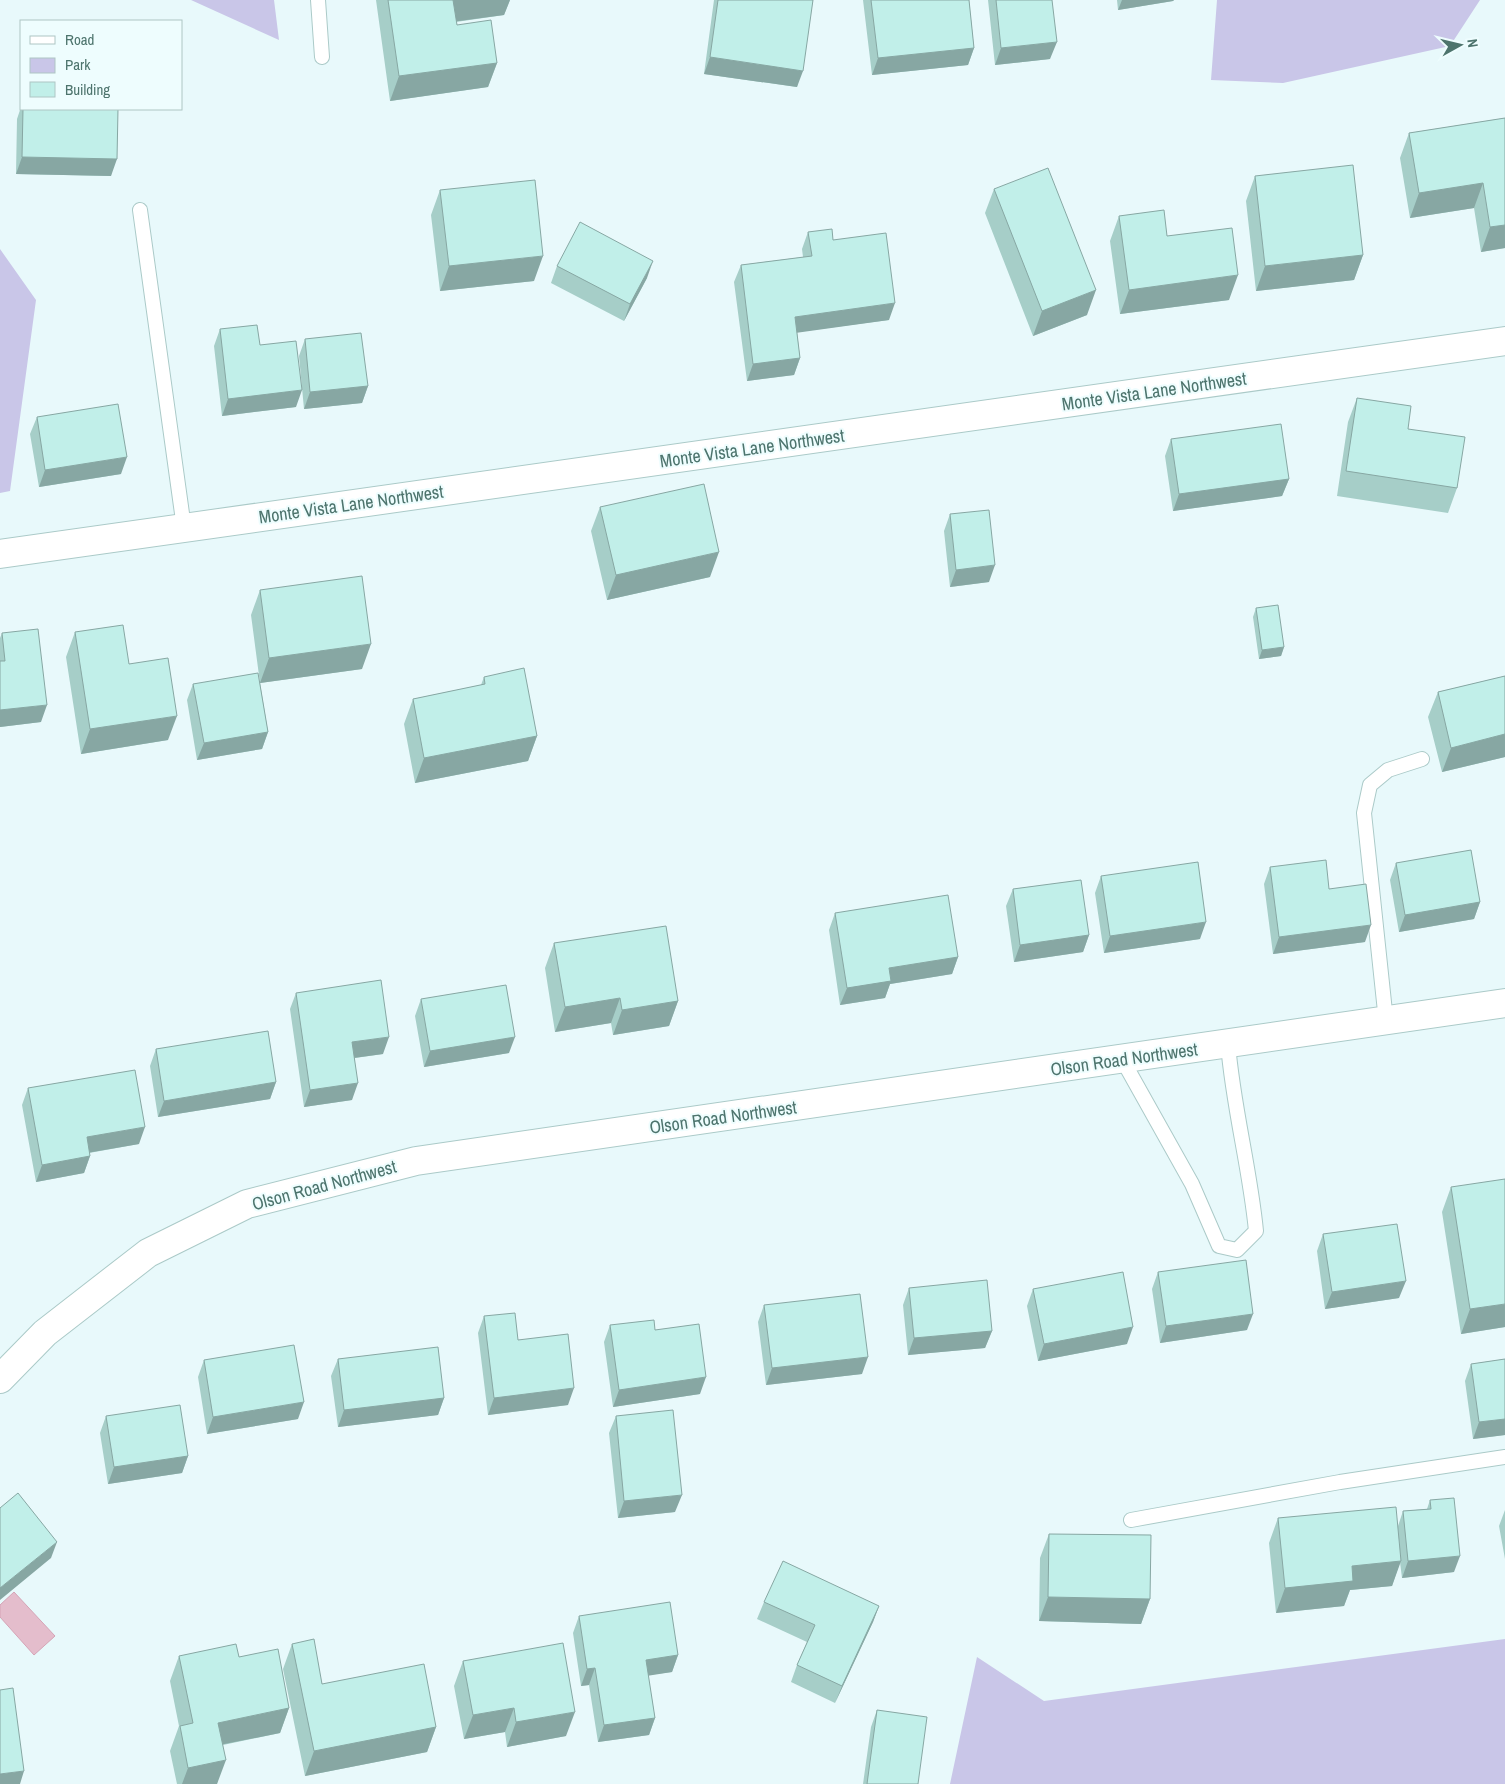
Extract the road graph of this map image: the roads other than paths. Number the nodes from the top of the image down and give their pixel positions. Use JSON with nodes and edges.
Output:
{"nodes":[{"id":1,"x":318,"y":0,"type":"edge"},
{"id":2,"x":322,"y":57,"type":"dead end"},
{"id":3,"x":140,"y":210,"type":"dead end"},
{"id":4,"x":1505,"y":341,"type":"edge"},
{"id":5,"x":184,"y":528,"type":"junction"},
{"id":6,"x":0,"y":554,"type":"edge"},
{"id":7,"x":1422,"y":759,"type":"dead end"},
{"id":8,"x":1505,"y":1003,"type":"edge"},
{"id":9,"x":1386,"y":1020,"type":"junction"},
{"id":10,"x":1228,"y":1044,"type":"junction"},
{"id":11,"x":1122,"y":1059,"type":"junction"},
{"id":12,"x":0,"y":1379,"type":"edge"},
{"id":13,"x":1505,"y":1457,"type":"edge"},
{"id":14,"x":1131,"y":1520,"type":"dead end"}],
"edges":[{"from":1,"to":2,"type":"lane"},
{"from":3,"to":5,"type":"lane"},
{"from":4,"to":5,"type":"street","name":"Monte Vista Lane Northwest"},
{"from":5,"to":6,"type":"street","name":"Monte Vista Lane Northwest"},
{"from":7,"to":9,"type":"lane"},
{"from":8,"to":9,"type":"street","name":"Olson Road Northwest"},
{"from":9,"to":10,"type":"street","name":"Olson Road Northwest"},
{"from":10,"to":11,"type":"street","name":"Olson Road Northwest"},
{"from":10,"to":11,"type":"lane"},
{"from":11,"to":12,"type":"street","name":"Olson Road Northwest"},
{"from":13,"to":14,"type":"lane"}]}
